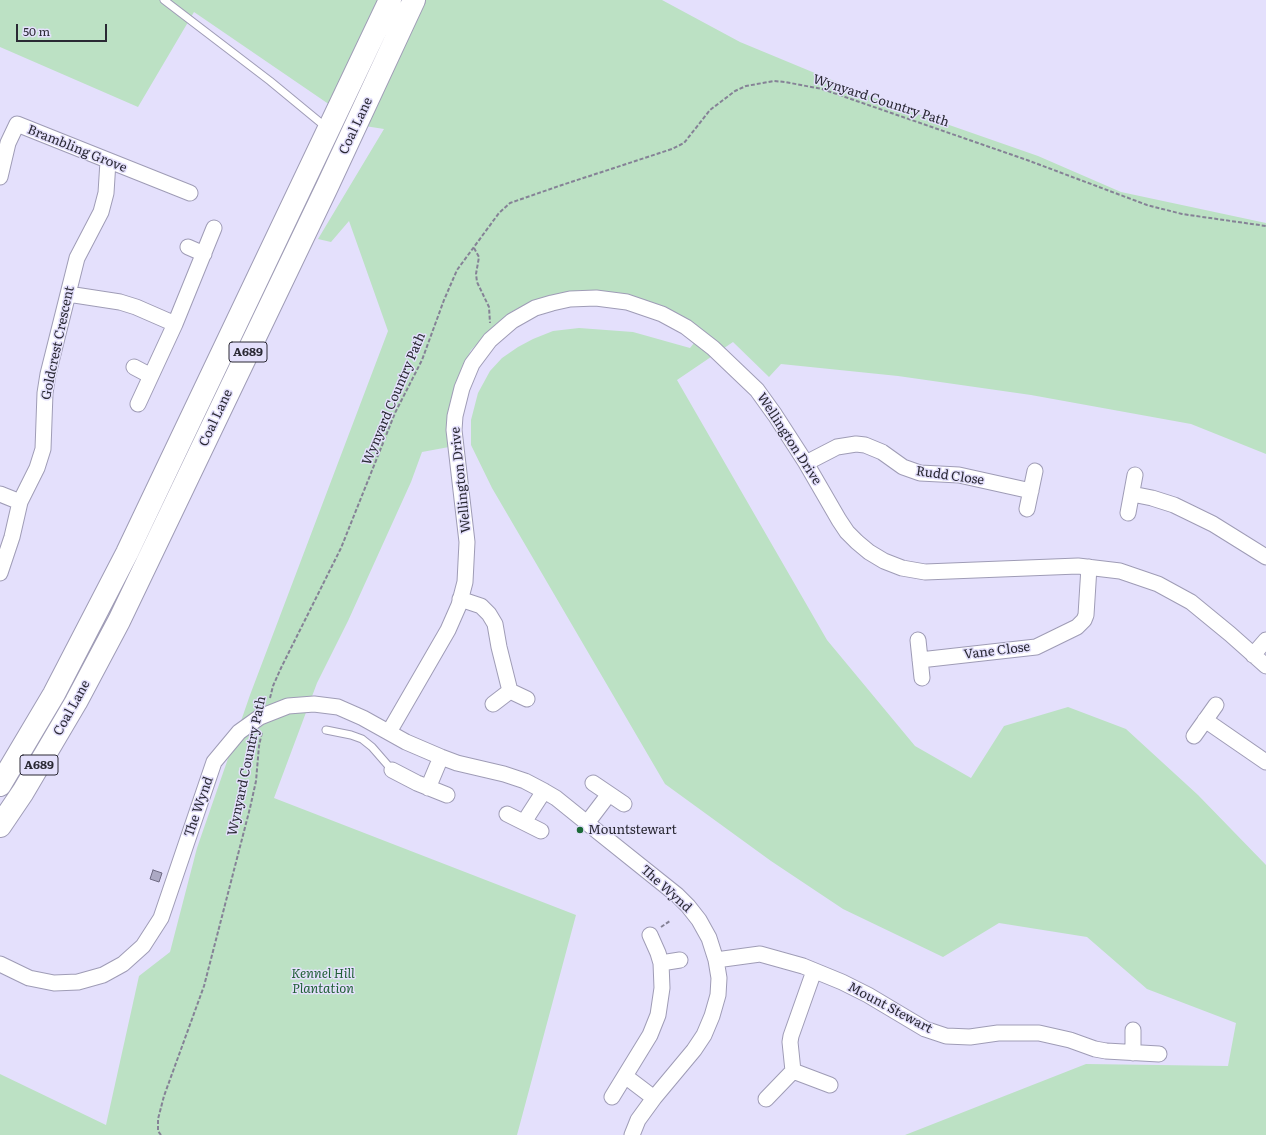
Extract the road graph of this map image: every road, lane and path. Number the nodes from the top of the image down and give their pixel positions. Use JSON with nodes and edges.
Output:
{"nodes":[{"id":1,"x":164,"y":0,"type":"edge"},
{"id":2,"x":390,"y":0,"type":"edge"},
{"id":3,"x":414,"y":0,"type":"edge"},
{"id":4,"x":328,"y":129,"type":"junction"},
{"id":5,"x":108,"y":161,"type":"junction"},
{"id":6,"x":0,"y":177,"type":"edge"},
{"id":7,"x":190,"y":193,"type":"dead end"},
{"id":8,"x":1266,"y":226,"type":"edge"},
{"id":9,"x":214,"y":228,"type":"dead end"},
{"id":10,"x":188,"y":247,"type":"dead end"},
{"id":11,"x":474,"y":248,"type":"junction"},
{"id":12,"x":204,"y":254,"type":"junction"},
{"id":13,"x":68,"y":294,"type":"junction"},
{"id":14,"x":175,"y":324,"type":"junction"},
{"id":15,"x":493,"y":337,"type":"junction"},
{"id":16,"x":134,"y":367,"type":"dead end"},
{"id":17,"x":151,"y":376,"type":"junction"},
{"id":18,"x":138,"y":404,"type":"dead end"},
{"id":19,"x":806,"y":462,"type":"junction"},
{"id":20,"x":1035,"y":471,"type":"dead end"},
{"id":21,"x":1135,"y":475,"type":"dead end"},
{"id":22,"x":1031,"y":491,"type":"junction"},
{"id":23,"x":0,"y":494,"type":"edge"},
{"id":24,"x":1132,"y":494,"type":"junction"},
{"id":25,"x":20,"y":502,"type":"junction"},
{"id":26,"x":1027,"y":509,"type":"dead end"},
{"id":27,"x":1128,"y":513,"type":"dead end"},
{"id":28,"x":1266,"y":556,"type":"edge"},
{"id":29,"x":1089,"y":567,"type":"junction"},
{"id":30,"x":0,"y":573,"type":"edge"},
{"id":31,"x":460,"y":599,"type":"junction"},
{"id":32,"x":918,"y":640,"type":"dead end"},
{"id":33,"x":1266,"y":640,"type":"edge"},
{"id":34,"x":1253,"y":655,"type":"junction"},
{"id":35,"x":920,"y":660,"type":"junction"},
{"id":36,"x":1266,"y":666,"type":"edge"},
{"id":37,"x":922,"y":678,"type":"dead end"},
{"id":38,"x":510,"y":691,"type":"junction"},
{"id":39,"x":527,"y":699,"type":"dead end"},
{"id":40,"x":493,"y":704,"type":"dead end"},
{"id":41,"x":1216,"y":705,"type":"dead end"},
{"id":42,"x":267,"y":714,"type":"junction"},
{"id":43,"x":1205,"y":720,"type":"junction"},
{"id":44,"x":326,"y":730,"type":"dead end"},
{"id":45,"x":389,"y":732,"type":"junction"},
{"id":46,"x":1194,"y":736,"type":"dead end"},
{"id":47,"x":1264,"y":755,"type":"edge"},
{"id":48,"x":441,"y":757,"type":"junction"},
{"id":49,"x":392,"y":770,"type":"joint"},
{"id":50,"x":593,"y":783,"type":"dead end"},
{"id":51,"x":0,"y":785,"type":"edge"},
{"id":52,"x":428,"y":788,"type":"junction"},
{"id":53,"x":544,"y":791,"type":"junction"},
{"id":54,"x":609,"y":794,"type":"junction"},
{"id":55,"x":447,"y":795,"type":"dead end"},
{"id":56,"x":624,"y":804,"type":"dead end"},
{"id":57,"x":508,"y":814,"type":"dead end"},
{"id":58,"x":524,"y":822,"type":"junction"},
{"id":59,"x":587,"y":823,"type":"junction"},
{"id":60,"x":0,"y":826,"type":"edge"},
{"id":61,"x":541,"y":832,"type":"dead end"},
{"id":62,"x":650,"y":935,"type":"dead end"},
{"id":63,"x":680,"y":960,"type":"dead end"},
{"id":64,"x":716,"y":960,"type":"junction"},
{"id":65,"x":661,"y":963,"type":"junction"},
{"id":66,"x":0,"y":964,"type":"edge"},
{"id":67,"x":814,"y":971,"type":"junction"},
{"id":68,"x":1134,"y":1030,"type":"dead end"},
{"id":69,"x":1133,"y":1053,"type":"junction"},
{"id":70,"x":1159,"y":1054,"type":"dead end"},
{"id":71,"x":793,"y":1071,"type":"junction"},
{"id":72,"x":625,"y":1076,"type":"junction"},
{"id":73,"x":830,"y":1085,"type":"dead end"},
{"id":74,"x":612,"y":1097,"type":"dead end"},
{"id":75,"x":654,"y":1098,"type":"junction"},
{"id":76,"x":766,"y":1099,"type":"dead end"},
{"id":77,"x":161,"y":1135,"type":"edge"},
{"id":78,"x":632,"y":1135,"type":"edge"}],
"edges":[{"from":1,"to":4,"type":"lane"},
{"from":2,"to":4,"type":"highway","name":"Coal Lane","number":"A689"},
{"from":3,"to":60,"type":"highway","name":"Coal Lane","number":"A689"},
{"from":4,"to":51,"type":"highway","name":"Coal Lane","number":"A689"},
{"from":5,"to":6,"type":"street","name":"Brambling Grove"},
{"from":5,"to":7,"type":"street","name":"Brambling Grove"},
{"from":5,"to":13,"type":"street","name":"Goldcrest Crescent"},
{"from":8,"to":11,"type":"path","name":"Wynyard Country Path"},
{"from":9,"to":12,"type":"street"},
{"from":10,"to":12,"type":"street"},
{"from":11,"to":15,"type":"path"},
{"from":11,"to":42,"type":"path","name":"Wynyard Country Path"},
{"from":12,"to":14,"type":"street"},
{"from":13,"to":14,"type":"street"},
{"from":13,"to":25,"type":"street","name":"Goldcrest Crescent"},
{"from":14,"to":17,"type":"street"},
{"from":15,"to":19,"type":"street","name":"Wellington Drive"},
{"from":15,"to":31,"type":"street","name":"Wellington Drive"},
{"from":16,"to":17,"type":"street"},
{"from":17,"to":18,"type":"street"},
{"from":19,"to":22,"type":"street","name":"Rudd Close"},
{"from":19,"to":29,"type":"street","name":"Wellington Drive"},
{"from":20,"to":22,"type":"street"},
{"from":21,"to":24,"type":"street"},
{"from":22,"to":26,"type":"street"},
{"from":23,"to":25,"type":"street"},
{"from":24,"to":27,"type":"street"},
{"from":24,"to":28,"type":"street"},
{"from":25,"to":30,"type":"street","name":"Goldcrest Crescent"},
{"from":29,"to":34,"type":"street","name":"Wellington Drive"},
{"from":29,"to":35,"type":"street","name":"Vane Close"},
{"from":31,"to":38,"type":"street"},
{"from":31,"to":45,"type":"street","name":"Wellington Drive"},
{"from":32,"to":35,"type":"street"},
{"from":33,"to":34,"type":"street"},
{"from":34,"to":36,"type":"street","name":"Wellington Drive"},
{"from":35,"to":37,"type":"street"},
{"from":38,"to":39,"type":"street"},
{"from":38,"to":40,"type":"street"},
{"from":41,"to":43,"type":"street"},
{"from":42,"to":45,"type":"street","name":"The Wynd"},
{"from":42,"to":66,"type":"street","name":"The Wynd"},
{"from":42,"to":77,"type":"path","name":"Wynyard Country Path"},
{"from":43,"to":46,"type":"street"},
{"from":43,"to":47,"type":"street"},
{"from":44,"to":49,"type":"lane"},
{"from":45,"to":48,"type":"street","name":"The Wynd"},
{"from":48,"to":52,"type":"street"},
{"from":48,"to":53,"type":"street","name":"The Wynd"},
{"from":49,"to":52,"type":"street"},
{"from":50,"to":54,"type":"street"},
{"from":52,"to":55,"type":"street"},
{"from":53,"to":58,"type":"street"},
{"from":53,"to":59,"type":"street","name":"The Wynd"},
{"from":54,"to":56,"type":"street"},
{"from":54,"to":59,"type":"street"},
{"from":57,"to":58,"type":"street"},
{"from":58,"to":61,"type":"street"},
{"from":59,"to":64,"type":"street","name":"The Wynd"},
{"from":62,"to":65,"type":"street"},
{"from":63,"to":65,"type":"street"},
{"from":64,"to":67,"type":"street","name":"Mount Stewart"},
{"from":64,"to":75,"type":"street","name":"The Wynd"},
{"from":65,"to":72,"type":"street"},
{"from":67,"to":69,"type":"street","name":"Mount Stewart"},
{"from":67,"to":71,"type":"street"},
{"from":68,"to":69,"type":"street"},
{"from":69,"to":70,"type":"street","name":"Mount Stewart"},
{"from":71,"to":73,"type":"street"},
{"from":71,"to":76,"type":"street"},
{"from":72,"to":74,"type":"street"},
{"from":72,"to":75,"type":"street"},
{"from":75,"to":78,"type":"street","name":"The Wynd"}]}
